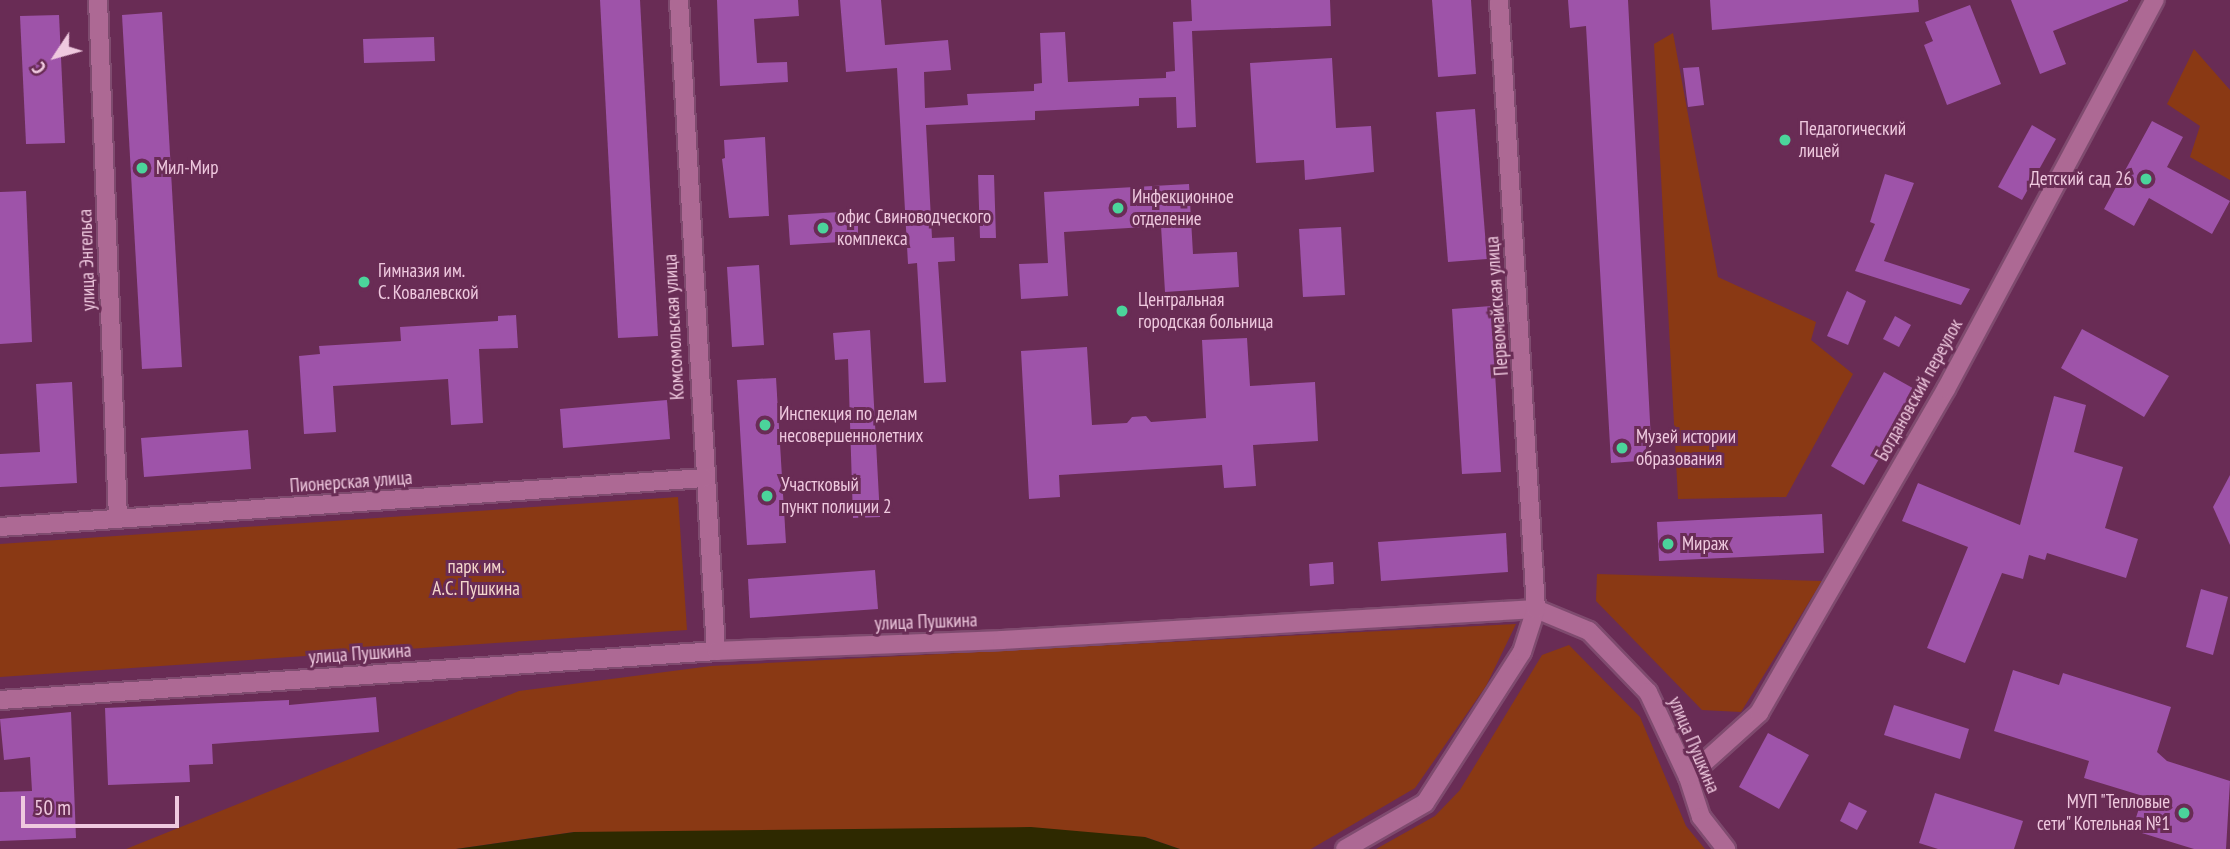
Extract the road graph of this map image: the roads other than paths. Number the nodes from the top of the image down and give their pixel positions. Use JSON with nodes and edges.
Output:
{"nodes":[{"id":1,"x":98,"y":0,"type":"edge"},
{"id":2,"x":680,"y":0,"type":"edge"},
{"id":3,"x":1499,"y":0,"type":"edge"},
{"id":4,"x":2155,"y":0,"type":"edge"},
{"id":5,"x":704,"y":478,"type":"junction"},
{"id":6,"x":118,"y":519,"type":"junction"},
{"id":7,"x":0,"y":527,"type":"edge"},
{"id":8,"x":1536,"y":609,"type":"junction"},
{"id":9,"x":716,"y":651,"type":"junction"},
{"id":10,"x":0,"y":700,"type":"edge"},
{"id":11,"x":1688,"y":778,"type":"junction"},
{"id":12,"x":1345,"y":849,"type":"edge"},
{"id":13,"x":1726,"y":849,"type":"edge"}],
"edges":[{"from":1,"to":6,"type":"street","name":"улица Энгельса"},
{"from":2,"to":5,"type":"street","name":"Комсомольская улица"},
{"from":3,"to":8,"type":"street","name":"Первомайская улица"},
{"from":4,"to":11,"type":"street","name":"Богдановский переулок"},
{"from":5,"to":6,"type":"street","name":"Пионерская улица"},
{"from":5,"to":9,"type":"street","name":"Комсомольская улица"},
{"from":6,"to":7,"type":"street","name":"Пионерская улица"},
{"from":8,"to":9,"type":"street","name":"улица Пушкина"},
{"from":8,"to":11,"type":"street","name":"улица Пушкина"},
{"from":8,"to":12,"type":"street"},
{"from":9,"to":10,"type":"street","name":"улица Пушкина"},
{"from":11,"to":13,"type":"street","name":"улица Пушкина"}]}
